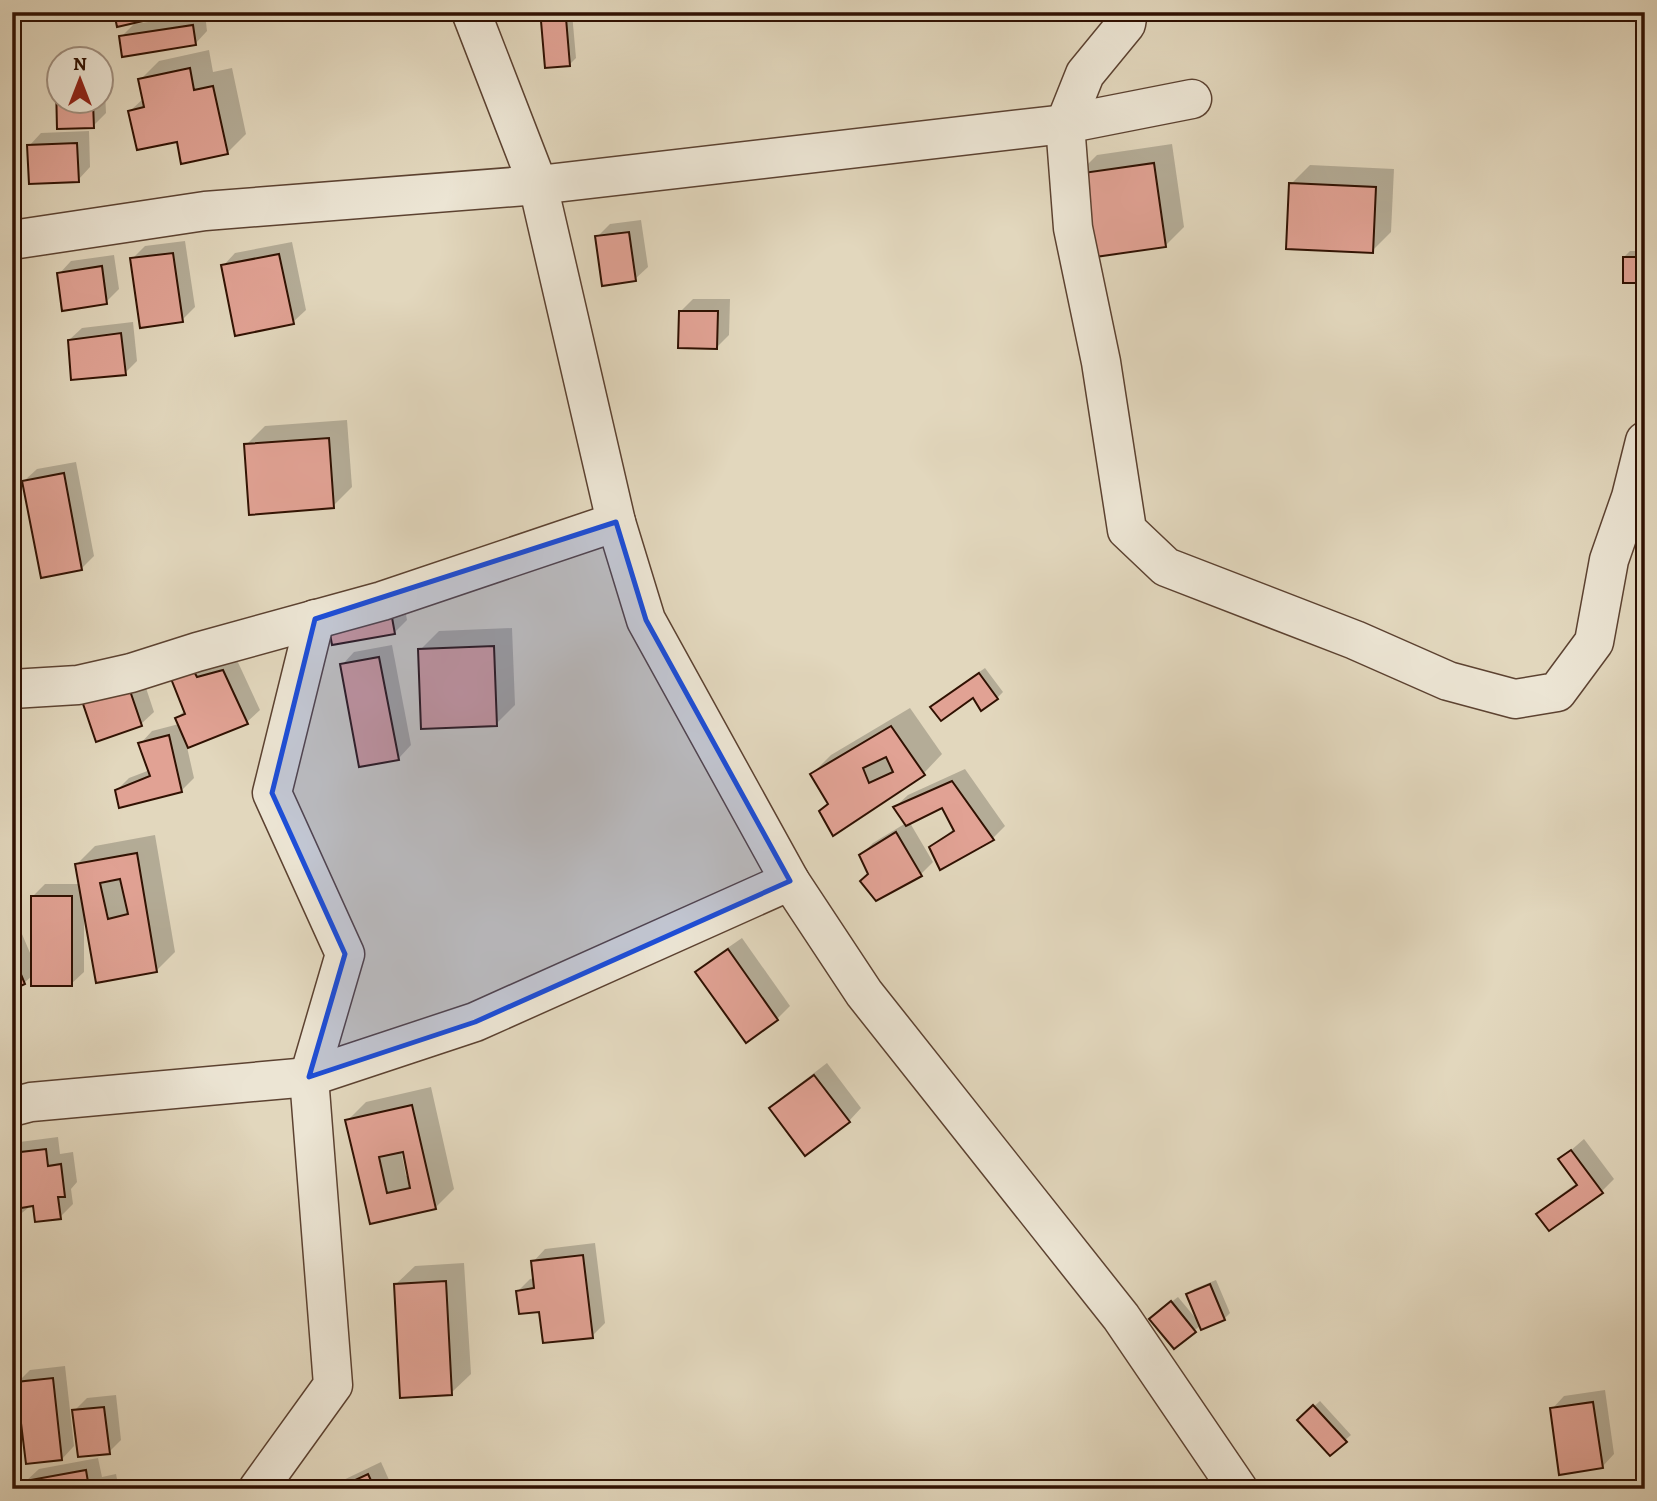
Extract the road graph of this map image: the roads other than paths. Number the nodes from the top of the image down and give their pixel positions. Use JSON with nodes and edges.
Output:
{"nodes":[{"id":1,"x":471,"y":12,"type":"edge"},
{"id":2,"x":1128,"y":12,"type":"edge"},
{"id":3,"x":1192,"y":99,"type":"dead end"},
{"id":4,"x":1065,"y":124,"type":"junction"},
{"id":5,"x":538,"y":185,"type":"junction"},
{"id":6,"x":12,"y":240,"type":"edge"},
{"id":7,"x":1645,"y":441,"type":"edge"},
{"id":8,"x":616,"y":522,"type":"junction"},
{"id":9,"x":315,"y":619,"type":"junction"},
{"id":10,"x":12,"y":689,"type":"edge"},
{"id":11,"x":790,"y":881,"type":"junction"},
{"id":12,"x":309,"y":1077,"type":"junction"},
{"id":13,"x":12,"y":1107,"type":"edge"},
{"id":14,"x":258,"y":1489,"type":"edge"},
{"id":15,"x":1238,"y":1489,"type":"edge"}],
"edges":[{"from":1,"to":5,"type":"street"},
{"from":2,"to":4,"type":"street"},
{"from":3,"to":4,"type":"street"},
{"from":4,"to":5,"type":"street"},
{"from":4,"to":7,"type":"street"},
{"from":5,"to":6,"type":"street"},
{"from":5,"to":8,"type":"street"},
{"from":8,"to":9,"type":"street"},
{"from":8,"to":11,"type":"street"},
{"from":9,"to":10,"type":"street"},
{"from":9,"to":12,"type":"street"},
{"from":11,"to":12,"type":"street"},
{"from":11,"to":15,"type":"street"},
{"from":12,"to":13,"type":"street"},
{"from":12,"to":14,"type":"street"}]}
